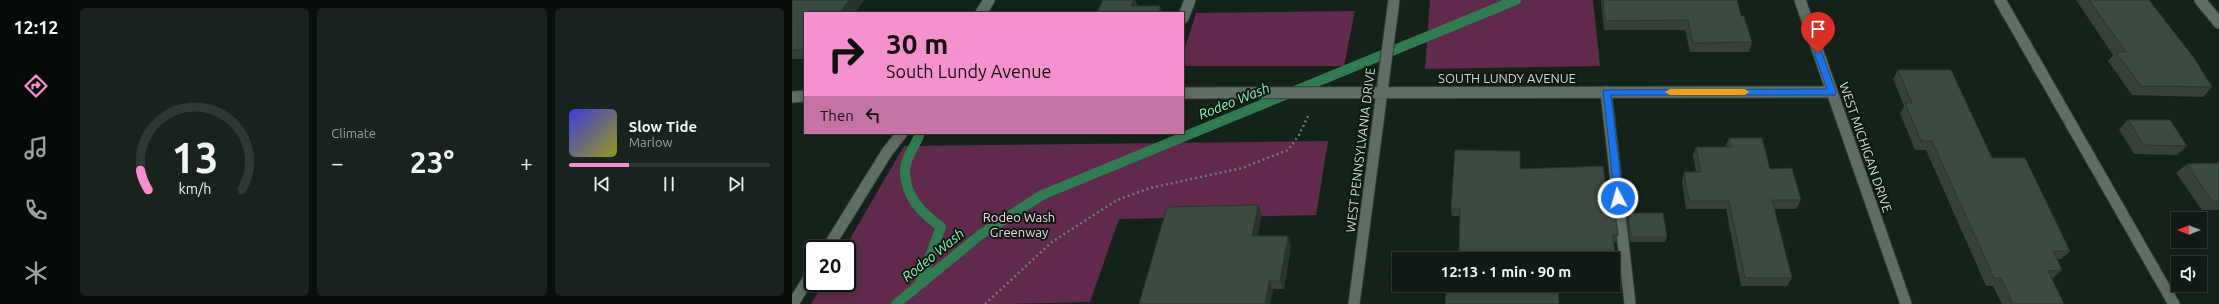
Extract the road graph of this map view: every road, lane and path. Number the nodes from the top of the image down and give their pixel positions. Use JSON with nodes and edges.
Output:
{"nodes":[{"id":1,"x":989,"y":0,"type":"edge"},
{"id":2,"x":1190,"y":0,"type":"edge"},
{"id":3,"x":1394,"y":0,"type":"edge"},
{"id":4,"x":1800,"y":0,"type":"edge"},
{"id":5,"x":2000,"y":0,"type":"edge"},
{"id":6,"x":2200,"y":0,"type":"edge"},
{"id":7,"x":982,"y":12,"type":"edge"},
{"id":8,"x":1184,"y":15,"type":"edge"},
{"id":9,"x":2219,"y":24,"type":"edge"},
{"id":10,"x":1317,"y":92,"type":"junction"},
{"id":11,"x":1381,"y":92,"type":"junction"},
{"id":12,"x":1606,"y":92,"type":"junction"},
{"id":13,"x":1832,"y":92,"type":"junction"},
{"id":14,"x":1184,"y":93,"type":"edge"},
{"id":15,"x":804,"y":96,"type":"edge"},
{"id":16,"x":792,"y":97,"type":"edge"},
{"id":17,"x":901,"y":134,"type":"edge"},
{"id":18,"x":833,"y":240,"type":"edge"},
{"id":19,"x":804,"y":286,"type":"edge"},
{"id":20,"x":793,"y":304,"type":"edge"},
{"id":21,"x":985,"y":304,"type":"edge"},
{"id":22,"x":1354,"y":304,"type":"edge"},
{"id":23,"x":1630,"y":304,"type":"edge"},
{"id":24,"x":1906,"y":304,"type":"edge"},
{"id":25,"x":2174,"y":304,"type":"edge"}],
"edges":[{"from":1,"to":7,"type":"street"},
{"from":2,"to":8,"type":"street"},
{"from":3,"to":11,"type":"street","name":"WEST PENNSYLVANIA DRIVE"},
{"from":4,"to":13,"type":"street","name":"WEST MICHIGAN DRIVE"},
{"from":5,"to":25,"type":"street"},
{"from":6,"to":9,"type":"street"},
{"from":10,"to":11,"type":"street","name":"SOUTH LUNDY AVENUE"},
{"from":10,"to":14,"type":"street","name":"SOUTH LUNDY AVENUE"},
{"from":10,"to":21,"type":"path"},
{"from":11,"to":12,"type":"street","name":"SOUTH LUNDY AVENUE"},
{"from":11,"to":22,"type":"street","name":"WEST PENNSYLVANIA DRIVE"},
{"from":12,"to":13,"type":"street","name":"SOUTH LUNDY AVENUE"},
{"from":12,"to":23,"type":"street"},
{"from":13,"to":24,"type":"street","name":"WEST MICHIGAN DRIVE"},
{"from":15,"to":16,"type":"street"},
{"from":17,"to":18,"type":"street"},
{"from":19,"to":20,"type":"street"}]}
